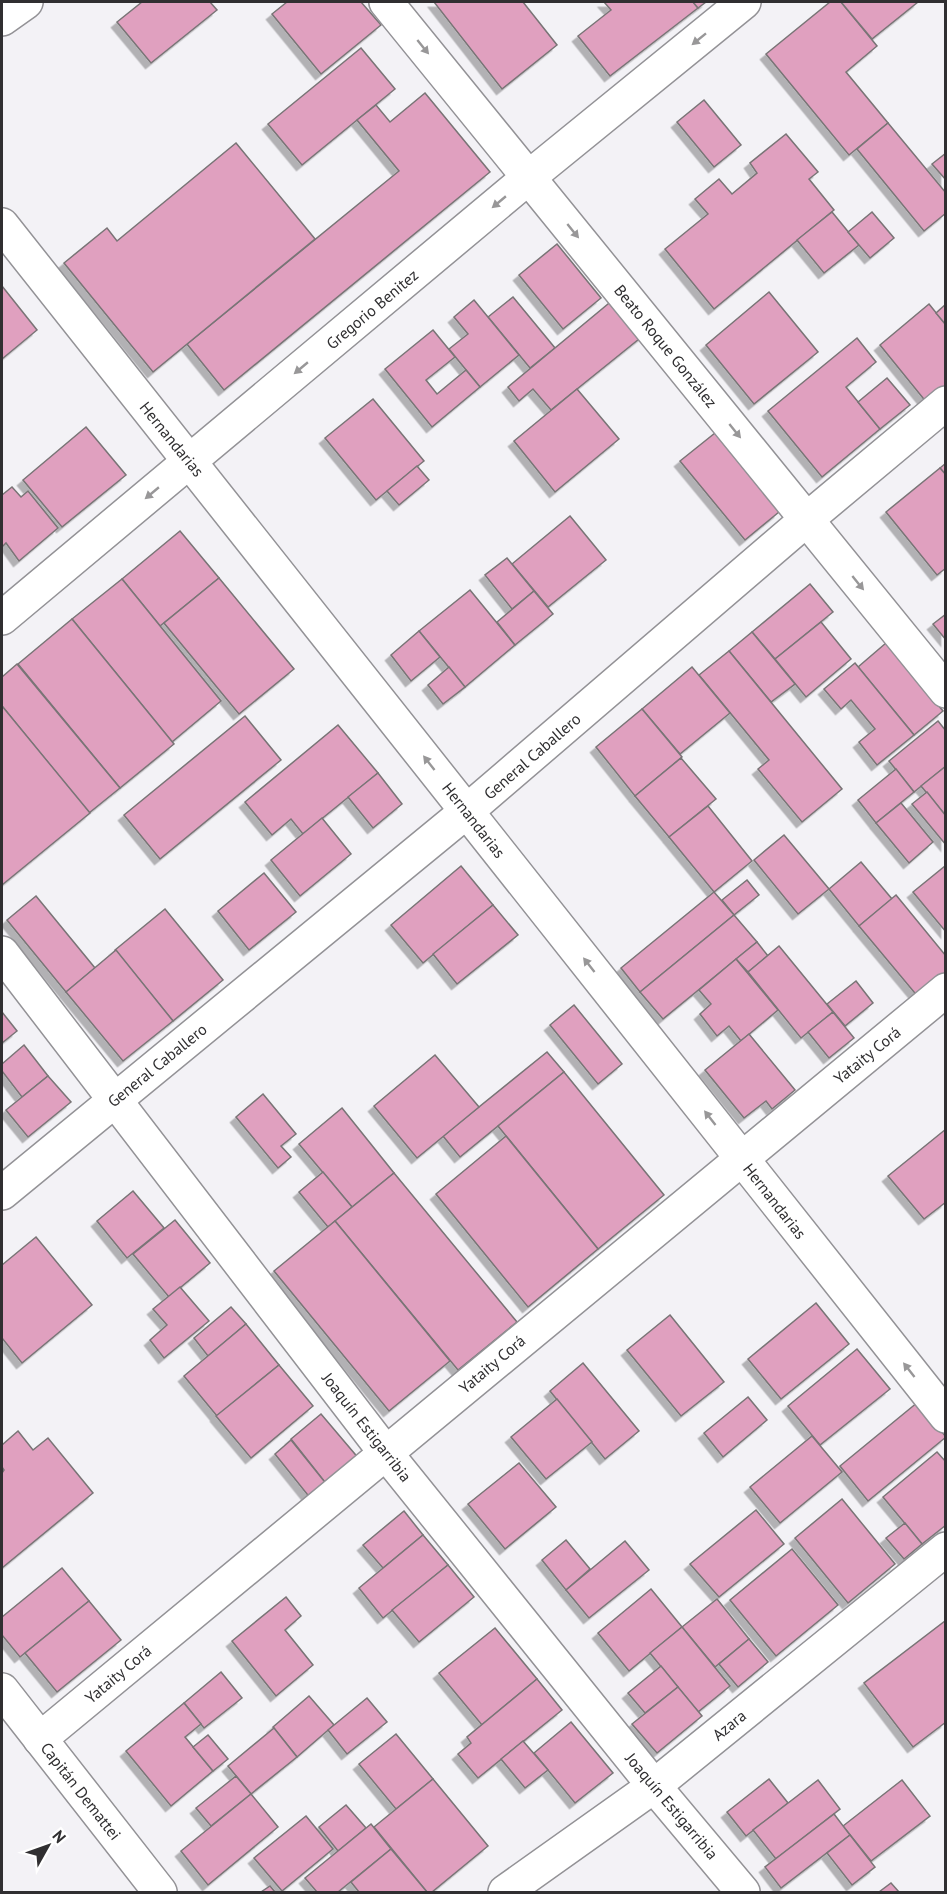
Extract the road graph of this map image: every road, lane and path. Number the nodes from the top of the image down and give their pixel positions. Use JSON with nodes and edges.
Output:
{"nodes":[{"id":1,"x":26,"y":2,"type":"edge"},
{"id":2,"x":386,"y":2,"type":"edge"},
{"id":3,"x":744,"y":2,"type":"edge"},
{"id":4,"x":2,"y":19,"type":"edge"},
{"id":5,"x":529,"y":177,"type":"junction"},
{"id":6,"x":2,"y":225,"type":"edge"},
{"id":7,"x":945,"y":403,"type":"edge"},
{"id":8,"x":190,"y":460,"type":"junction"},
{"id":9,"x":806,"y":520,"type":"junction"},
{"id":10,"x":2,"y":618,"type":"edge"},
{"id":11,"x":945,"y":691,"type":"edge"},
{"id":12,"x":467,"y":811,"type":"junction"},
{"id":13,"x":2,"y":953,"type":"edge"},
{"id":14,"x":945,"y":990,"type":"edge"},
{"id":15,"x":115,"y":1100,"type":"junction"},
{"id":16,"x":741,"y":1158,"type":"junction"},
{"id":17,"x":2,"y":1193,"type":"edge"},
{"id":18,"x":945,"y":1416,"type":"edge"},
{"id":19,"x":385,"y":1452,"type":"junction"},
{"id":20,"x":945,"y":1549,"type":"edge"},
{"id":21,"x":2,"y":1690,"type":"edge"},
{"id":22,"x":40,"y":1739,"type":"junction"},
{"id":23,"x":654,"y":1786,"type":"junction"},
{"id":24,"x":160,"y":1893,"type":"edge"},
{"id":25,"x":505,"y":1893,"type":"edge"},
{"id":26,"x":743,"y":1893,"type":"edge"}],
"edges":[{"from":1,"to":4,"type":"street"},
{"from":2,"to":5,"type":"street","name":"Beato Roque González","one_way":true},
{"from":3,"to":5,"type":"street","name":"Gregorio Benitez","one_way":true},
{"from":5,"to":8,"type":"street","name":"Gregorio Benitez","one_way":true},
{"from":5,"to":9,"type":"street","name":"Beato Roque González","one_way":true},
{"from":6,"to":8,"type":"street","name":"Hernandarias"},
{"from":7,"to":9,"type":"street","name":"General Caballero"},
{"from":8,"to":10,"type":"street","name":"Gregorio Benitez","one_way":true},
{"from":12,"to":8,"type":"street","name":"Hernandarias","one_way":true},
{"from":9,"to":11,"type":"street","name":"Beato Roque González","one_way":true},
{"from":9,"to":12,"type":"street","name":"General Caballero"},
{"from":12,"to":15,"type":"street","name":"General Caballero"},
{"from":16,"to":12,"type":"street","name":"Hernandarias","one_way":true},
{"from":13,"to":15,"type":"street","name":"Joaquín Estigarribia"},
{"from":14,"to":16,"type":"street","name":"Yataity Corá"},
{"from":15,"to":17,"type":"street","name":"General Caballero"},
{"from":15,"to":19,"type":"street","name":"Joaquín Estigarribia"},
{"from":18,"to":16,"type":"street","name":"Hernandarias","one_way":true},
{"from":16,"to":19,"type":"street","name":"Yataity Corá"},
{"from":19,"to":22,"type":"street","name":"Yataity Corá"},
{"from":19,"to":23,"type":"street","name":"Joaquín Estigarribia"},
{"from":20,"to":23,"type":"street","name":"Azara"},
{"from":21,"to":22,"type":"street","name":"Capitán Demattei"},
{"from":22,"to":24,"type":"street","name":"Capitán Demattei"},
{"from":23,"to":25,"type":"street","name":"Azara"},
{"from":23,"to":26,"type":"street","name":"Joaquín Estigarribia"}]}
